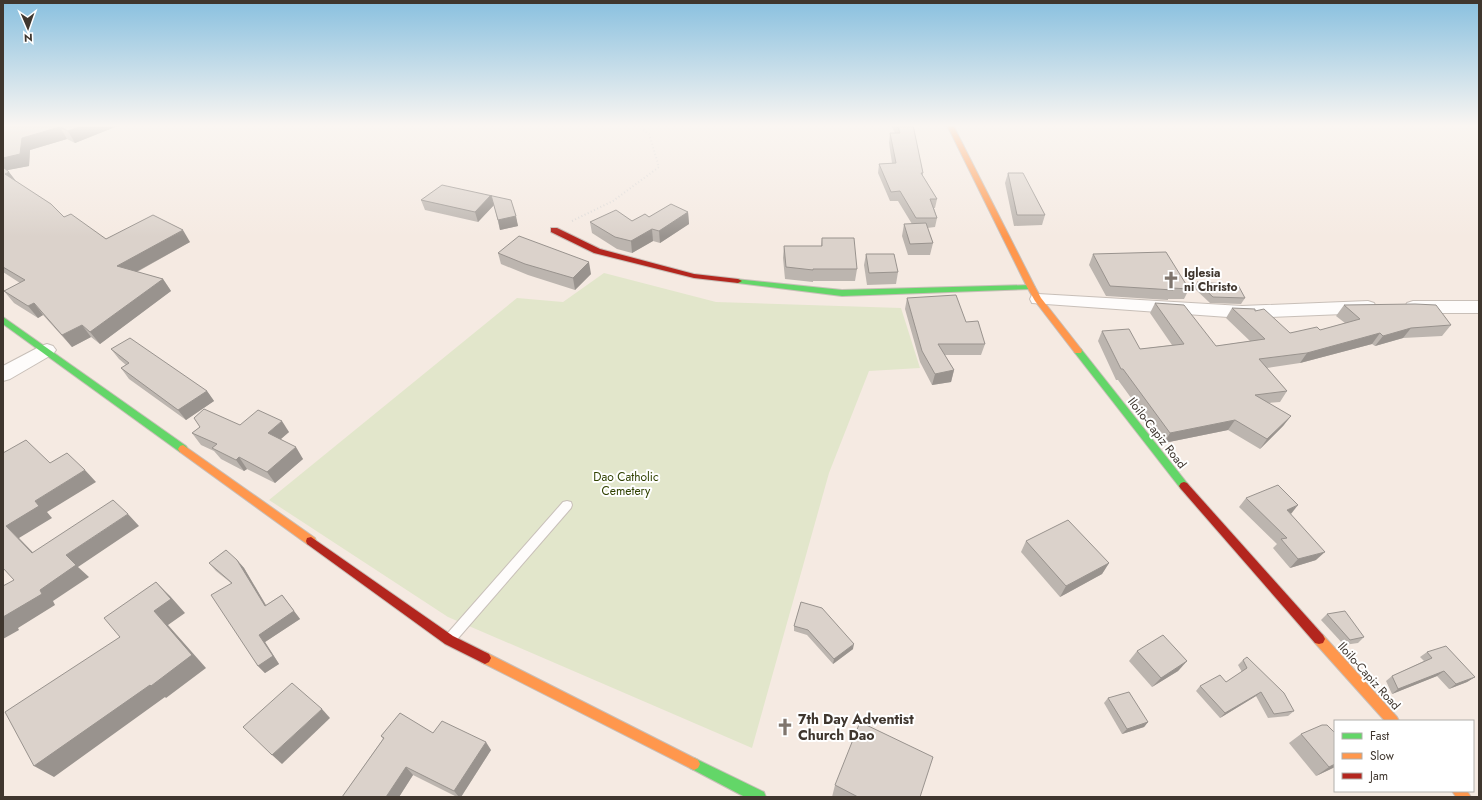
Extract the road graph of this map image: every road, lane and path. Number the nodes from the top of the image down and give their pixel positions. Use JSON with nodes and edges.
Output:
{"nodes":[{"id":1,"x":658,"y":162,"type":"edge"},
{"id":2,"x":969,"y":162,"type":"edge"},
{"id":3,"x":554,"y":230,"type":"joint"},
{"id":4,"x":1034,"y":293,"type":"junction"},
{"id":5,"x":1479,"y":307,"type":"edge"},
{"id":6,"x":3,"y":320,"type":"edge"},
{"id":7,"x":47,"y":350,"type":"junction"},
{"id":8,"x":3,"y":374,"type":"edge"},
{"id":9,"x":567,"y":505,"type":"dead end"},
{"id":10,"x":449,"y":640,"type":"junction"},
{"id":11,"x":1392,"y":720,"type":"edge"},
{"id":12,"x":759,"y":797,"type":"edge"}],
"edges":[{"from":1,"to":3,"type":"path"},
{"from":2,"to":4,"type":"main road","name":"Iloilo-Capiz Road"},
{"from":3,"to":4,"type":"main road"},
{"from":4,"to":5,"type":"street"},
{"from":4,"to":11,"type":"main road","name":"Iloilo-Capiz Road"},
{"from":6,"to":7,"type":"main road"},
{"from":7,"to":8,"type":"street"},
{"from":7,"to":10,"type":"main road"},
{"from":9,"to":10,"type":"lane"},
{"from":10,"to":12,"type":"main road"}]}
